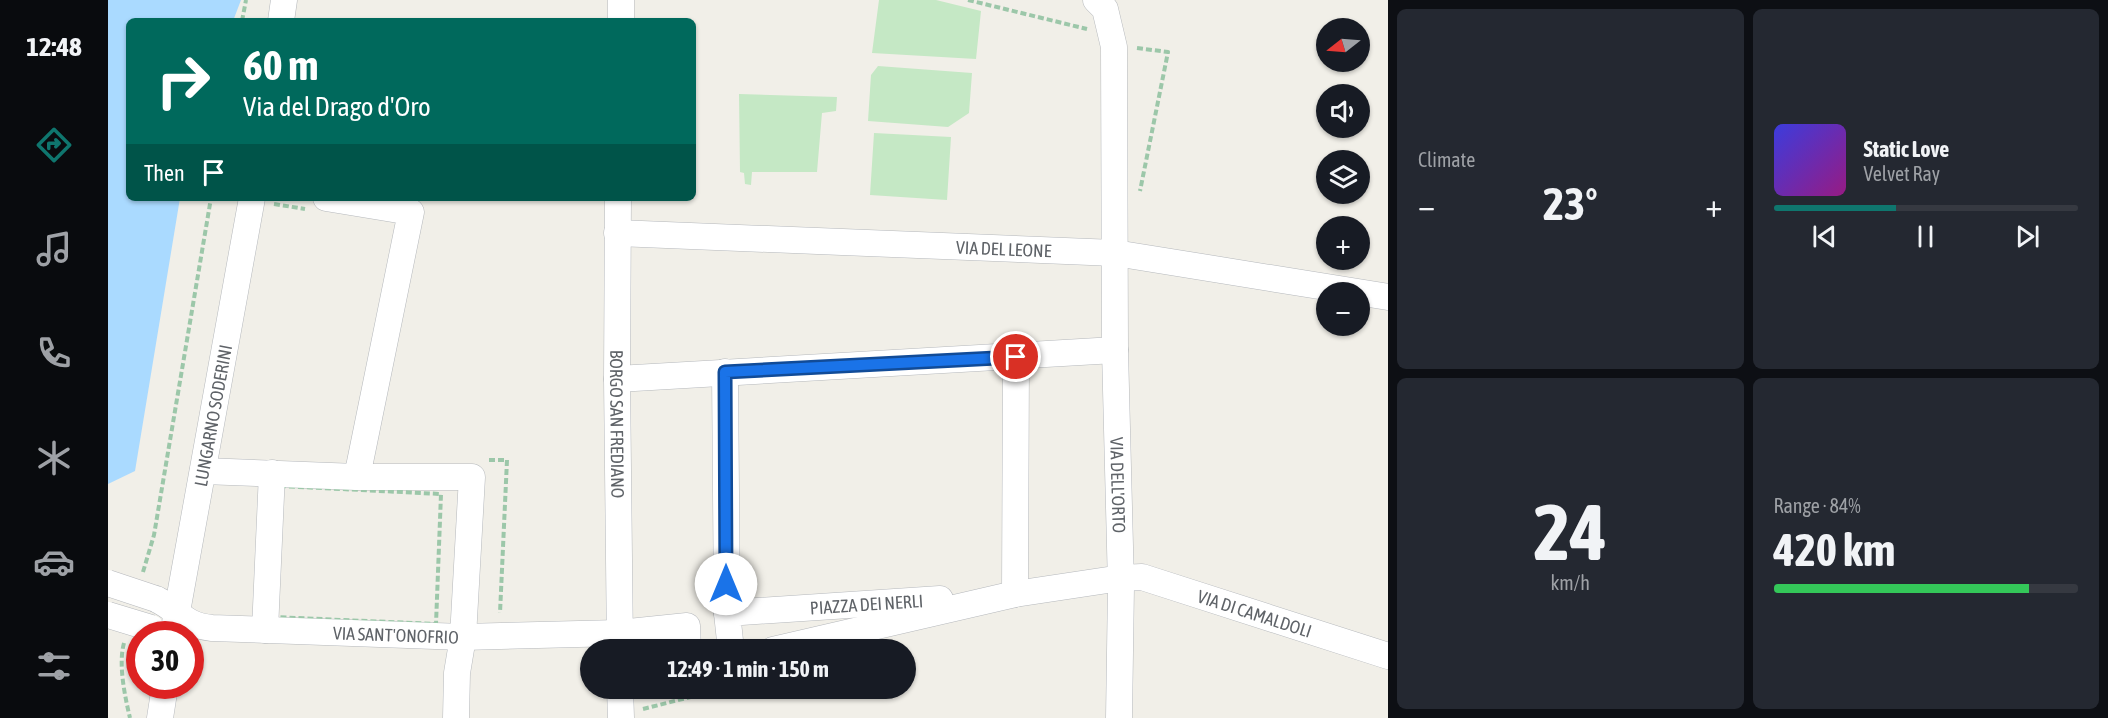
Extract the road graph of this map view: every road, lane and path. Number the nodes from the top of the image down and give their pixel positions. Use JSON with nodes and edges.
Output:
{"nodes":[{"id":1,"x":246,"y":0,"type":"edge"},
{"id":2,"x":284,"y":0,"type":"edge"},
{"id":3,"x":621,"y":0,"type":"edge"},
{"id":4,"x":968,"y":0,"type":"edge"},
{"id":5,"x":1096,"y":0,"type":"edge"},
{"id":6,"x":243,"y":18,"type":"edge"},
{"id":7,"x":281,"y":18,"type":"edge"},
{"id":8,"x":621,"y":18,"type":"edge"},
{"id":9,"x":1112,"y":37,"type":"junction"},
{"id":10,"x":1139,"y":197,"type":"dead end"},
{"id":11,"x":210,"y":201,"type":"edge"},
{"id":12,"x":258,"y":201,"type":"edge"},
{"id":13,"x":273,"y":201,"type":"edge"},
{"id":14,"x":618,"y":201,"type":"edge"},
{"id":15,"x":318,"y":204,"type":"edge"},
{"id":16,"x":617,"y":233,"type":"junction"},
{"id":17,"x":1115,"y":253,"type":"junction"},
{"id":18,"x":1388,"y":297,"type":"edge"},
{"id":19,"x":1116,"y":350,"type":"junction"},
{"id":20,"x":1016,"y":357,"type":"junction"},
{"id":21,"x":725,"y":372,"type":"junction"},
{"id":22,"x":617,"y":378,"type":"junction"},
{"id":23,"x":203,"y":471,"type":"junction"},
{"id":24,"x":272,"y":473,"type":"junction"},
{"id":25,"x":357,"y":477,"type":"junction"},
{"id":26,"x":1121,"y":578,"type":"junction"},
{"id":27,"x":108,"y":583,"type":"edge"},
{"id":28,"x":1015,"y":594,"type":"junction"},
{"id":29,"x":108,"y":615,"type":"edge"},
{"id":30,"x":161,"y":615,"type":"edge"},
{"id":31,"x":727,"y":617,"type":"junction"},
{"id":32,"x":269,"y":624,"type":"junction"},
{"id":33,"x":436,"y":624,"type":"dead end"},
{"id":34,"x":463,"y":637,"type":"junction"},
{"id":35,"x":687,"y":638,"type":"edge"},
{"id":36,"x":125,"y":639,"type":"dead end"},
{"id":37,"x":619,"y":639,"type":"edge"},
{"id":38,"x":664,"y":639,"type":"edge"},
{"id":39,"x":730,"y":639,"type":"edge"},
{"id":40,"x":821,"y":639,"type":"edge"},
{"id":41,"x":580,"y":640,"type":"edge"},
{"id":42,"x":1388,"y":656,"type":"edge"},
{"id":43,"x":163,"y":699,"type":"edge"},
{"id":44,"x":625,"y":699,"type":"edge"},
{"id":45,"x":685,"y":699,"type":"edge"},
{"id":46,"x":630,"y":714,"type":"edge"},
{"id":47,"x":130,"y":718,"type":"edge"},
{"id":48,"x":160,"y":718,"type":"edge"},
{"id":49,"x":456,"y":718,"type":"edge"},
{"id":50,"x":1119,"y":718,"type":"edge"}],
"edges":[{"from":1,"to":6,"type":"path"},
{"from":2,"to":7,"type":"street"},
{"from":3,"to":8,"type":"street"},
{"from":4,"to":9,"type":"path"},
{"from":5,"to":9,"type":"street","name":"VIA DELL'ORTO"},
{"from":9,"to":10,"type":"path"},
{"from":9,"to":17,"type":"street","name":"VIA DELL'ORTO"},
{"from":11,"to":30,"type":"path"},
{"from":12,"to":23,"type":"street","name":"LUNGARNO SODERINI"},
{"from":13,"to":15,"type":"path"},
{"from":14,"to":16,"type":"street","name":"BORGO SAN FREDIANO"},
{"from":15,"to":25,"type":"street"},
{"from":16,"to":17,"type":"street","name":"VIA DEL LEONE"},
{"from":16,"to":22,"type":"street","name":"BORGO SAN FREDIANO"},
{"from":17,"to":18,"type":"street","name":"VIA DEL LEONE"},
{"from":17,"to":19,"type":"street","name":"VIA DELL'ORTO"},
{"from":19,"to":20,"type":"street"},
{"from":19,"to":26,"type":"street","name":"VIA DELL'ORTO"},
{"from":20,"to":21,"type":"street"},
{"from":20,"to":28,"type":"street"},
{"from":21,"to":22,"type":"street"},
{"from":21,"to":31,"type":"street"},
{"from":22,"to":37,"type":"street","name":"BORGO SAN FREDIANO"},
{"from":23,"to":24,"type":"street"},
{"from":23,"to":30,"type":"street","name":"LUNGARNO SODERINI"},
{"from":24,"to":25,"type":"street"},
{"from":24,"to":32,"type":"street"},
{"from":25,"to":34,"type":"street"},
{"from":26,"to":28,"type":"street","name":"PIAZZA DEI NERLI"},
{"from":26,"to":42,"type":"street","name":"VIA DI CAMALDOLI"},
{"from":26,"to":50,"type":"street","name":"VIA DELL'ORTO"},
{"from":27,"to":30,"type":"street","bridge":true},
{"from":28,"to":31,"type":"street","name":"PIAZZA DEI NERLI"},
{"from":28,"to":40,"type":"street","name":"PIAZZA DEI NERLI"},
{"from":29,"to":30,"type":"street","bridge":true},
{"from":30,"to":32,"type":"street","name":"VIA SANT'ONOFRIO"},
{"from":31,"to":35,"type":"street","name":"PIAZZA DEI NERLI"},
{"from":31,"to":39,"type":"street"},
{"from":32,"to":33,"type":"path"},
{"from":32,"to":34,"type":"street","name":"VIA SANT'ONOFRIO"},
{"from":34,"to":41,"type":"street","name":"VIA SANT'ONOFRIO"},
{"from":34,"to":49,"type":"street"},
{"from":35,"to":38,"type":"street","name":"PIAZZA DEI NERLI"},
{"from":36,"to":47,"type":"path"},
{"from":43,"to":48,"type":"street"},
{"from":44,"to":46,"type":"street"},
{"from":45,"to":46,"type":"path"}]}
